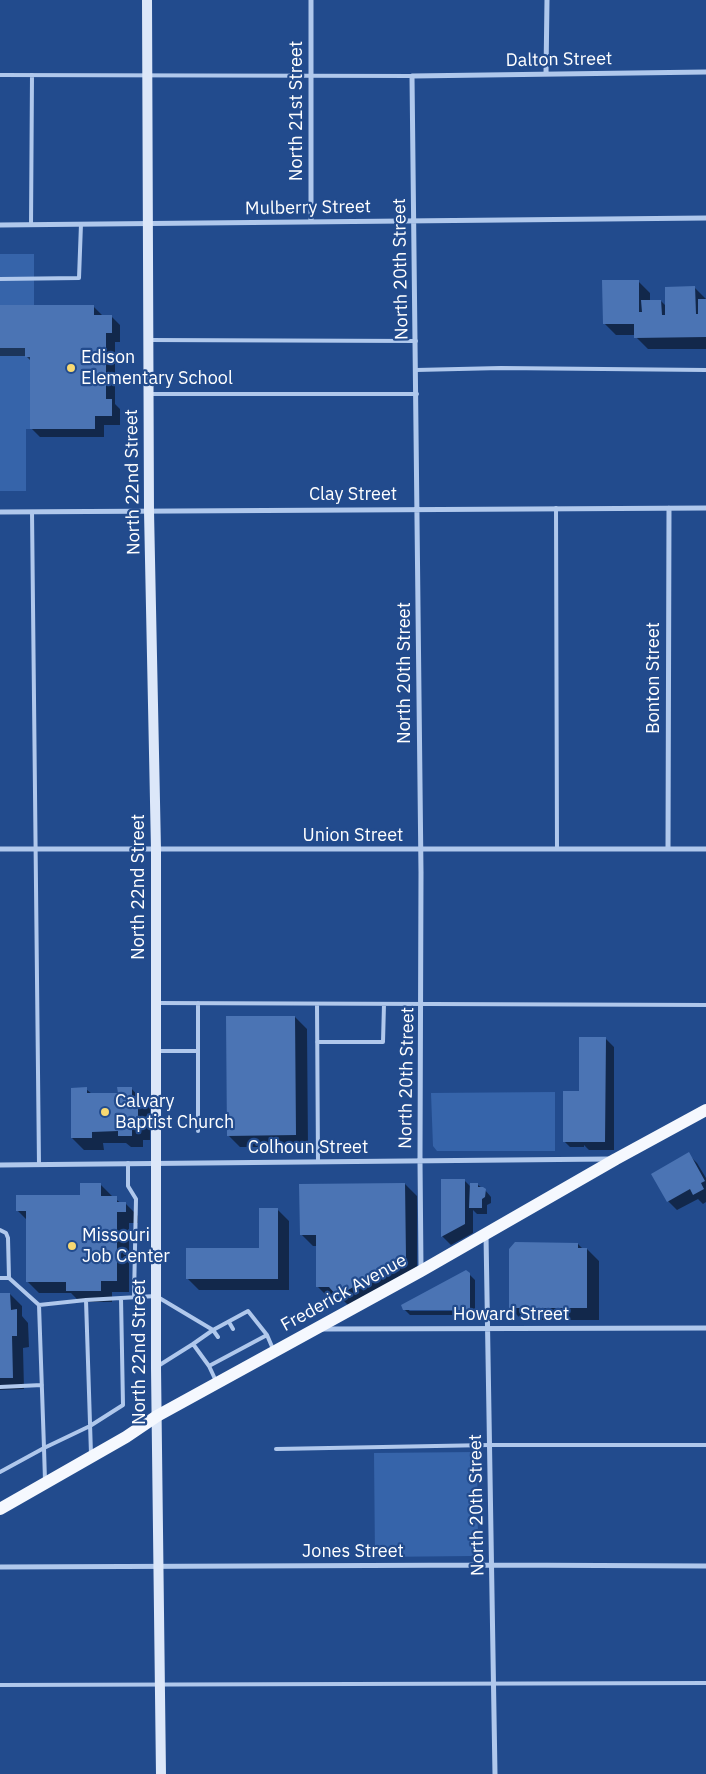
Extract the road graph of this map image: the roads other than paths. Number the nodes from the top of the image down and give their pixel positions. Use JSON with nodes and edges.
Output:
{"nodes":[{"id":1,"x":147,"y":0,"type":"edge"},
{"id":2,"x":311,"y":0,"type":"edge"},
{"id":3,"x":547,"y":0,"type":"edge"},
{"id":4,"x":706,"y":72,"type":"edge"},
{"id":5,"x":546,"y":74,"type":"junction"},
{"id":6,"x":0,"y":75,"type":"edge"},
{"id":7,"x":310,"y":75,"type":"junction"},
{"id":8,"x":32,"y":76,"type":"junction"},
{"id":9,"x":147,"y":76,"type":"junction"},
{"id":10,"x":412,"y":76,"type":"junction"},
{"id":11,"x":706,"y":218,"type":"edge"},
{"id":12,"x":414,"y":220,"type":"junction"},
{"id":13,"x":311,"y":222,"type":"junction"},
{"id":14,"x":81,"y":224,"type":"junction"},
{"id":15,"x":149,"y":224,"type":"junction"},
{"id":16,"x":0,"y":225,"type":"edge"},
{"id":17,"x":32,"y":225,"type":"junction"},
{"id":18,"x":0,"y":279,"type":"edge"},
{"id":19,"x":149,"y":340,"type":"junction"},
{"id":20,"x":416,"y":341,"type":"junction"},
{"id":21,"x":416,"y":370,"type":"junction"},
{"id":22,"x":706,"y":370,"type":"edge"},
{"id":23,"x":149,"y":394,"type":"junction"},
{"id":24,"x":416,"y":394,"type":"junction"},
{"id":25,"x":418,"y":508,"type":"junction"},
{"id":26,"x":556,"y":508,"type":"junction"},
{"id":27,"x":668,"y":508,"type":"junction"},
{"id":28,"x":706,"y":508,"type":"edge"},
{"id":29,"x":149,"y":511,"type":"junction"},
{"id":30,"x":0,"y":512,"type":"edge"},
{"id":31,"x":32,"y":512,"type":"junction"},
{"id":32,"x":0,"y":849,"type":"edge"},
{"id":33,"x":557,"y":849,"type":"junction"},
{"id":34,"x":668,"y":849,"type":"junction"},
{"id":35,"x":706,"y":849,"type":"edge"},
{"id":36,"x":36,"y":850,"type":"junction"},
{"id":37,"x":156,"y":850,"type":"junction"},
{"id":38,"x":420,"y":850,"type":"junction"},
{"id":39,"x":155,"y":1003,"type":"junction"},
{"id":40,"x":198,"y":1003,"type":"junction"},
{"id":41,"x":317,"y":1004,"type":"junction"},
{"id":42,"x":384,"y":1004,"type":"junction"},
{"id":43,"x":421,"y":1004,"type":"junction"},
{"id":44,"x":706,"y":1005,"type":"edge"},
{"id":45,"x":317,"y":1042,"type":"junction"},
{"id":46,"x":155,"y":1051,"type":"junction"},
{"id":47,"x":198,"y":1051,"type":"junction"},
{"id":48,"x":706,"y":1110,"type":"edge"},
{"id":49,"x":198,"y":1131,"type":"dead end"},
{"id":50,"x":616,"y":1159,"type":"junction"},
{"id":51,"x":420,"y":1161,"type":"junction"},
{"id":52,"x":318,"y":1162,"type":"junction"},
{"id":53,"x":128,"y":1163,"type":"junction"},
{"id":54,"x":155,"y":1163,"type":"junction"},
{"id":55,"x":0,"y":1165,"type":"edge"},
{"id":56,"x":39,"y":1165,"type":"junction"},
{"id":57,"x":0,"y":1230,"type":"edge"},
{"id":58,"x":486,"y":1235,"type":"junction"},
{"id":59,"x":421,"y":1271,"type":"junction"},
{"id":60,"x":0,"y":1278,"type":"edge"},
{"id":61,"x":9,"y":1278,"type":"junction"},
{"id":62,"x":156,"y":1296,"type":"junction"},
{"id":63,"x":134,"y":1297,"type":"junction"},
{"id":64,"x":121,"y":1298,"type":"junction"},
{"id":65,"x":86,"y":1300,"type":"junction"},
{"id":66,"x":39,"y":1305,"type":"junction"},
{"id":67,"x":229,"y":1322,"type":"junction"},
{"id":68,"x":706,"y":1328,"type":"edge"},
{"id":69,"x":233,"y":1329,"type":"dead end"},
{"id":70,"x":316,"y":1329,"type":"junction"},
{"id":71,"x":213,"y":1330,"type":"junction"},
{"id":72,"x":488,"y":1330,"type":"junction"},
{"id":73,"x":267,"y":1335,"type":"junction"},
{"id":74,"x":218,"y":1338,"type":"dead end"},
{"id":75,"x":241,"y":1342,"type":"dead end"},
{"id":76,"x":193,"y":1344,"type":"junction"},
{"id":77,"x":244,"y":1347,"type":"junction"},
{"id":78,"x":226,"y":1350,"type":"dead end"},
{"id":79,"x":274,"y":1352,"type":"junction"},
{"id":80,"x":229,"y":1356,"type":"junction"},
{"id":81,"x":209,"y":1366,"type":"junction"},
{"id":82,"x":156,"y":1368,"type":"junction"},
{"id":83,"x":217,"y":1383,"type":"junction"},
{"id":84,"x":42,"y":1385,"type":"junction"},
{"id":85,"x":0,"y":1387,"type":"edge"},
{"id":86,"x":157,"y":1416,"type":"junction"},
{"id":87,"x":90,"y":1426,"type":"junction"},
{"id":88,"x":490,"y":1445,"type":"junction"},
{"id":89,"x":706,"y":1445,"type":"edge"},
{"id":90,"x":44,"y":1448,"type":"junction"},
{"id":91,"x":276,"y":1449,"type":"dead end"},
{"id":92,"x":92,"y":1456,"type":"junction"},
{"id":93,"x":0,"y":1472,"type":"edge"},
{"id":94,"x":45,"y":1483,"type":"junction"},
{"id":95,"x":0,"y":1509,"type":"edge"},
{"id":96,"x":492,"y":1565,"type":"junction"},
{"id":97,"x":706,"y":1566,"type":"edge"},
{"id":98,"x":0,"y":1567,"type":"edge"},
{"id":99,"x":159,"y":1567,"type":"junction"},
{"id":100,"x":494,"y":1684,"type":"junction"},
{"id":101,"x":706,"y":1684,"type":"edge"},
{"id":102,"x":0,"y":1685,"type":"edge"},
{"id":103,"x":160,"y":1686,"type":"junction"},
{"id":104,"x":162,"y":1774,"type":"edge"},
{"id":105,"x":496,"y":1774,"type":"edge"}],
"edges":[{"from":1,"to":9,"type":"main road","name":"North 22nd Street"},
{"from":2,"to":7,"type":"street","name":"North 21st Street"},
{"from":3,"to":5,"type":"street"},
{"from":4,"to":5,"type":"street","name":"Dalton Street"},
{"from":5,"to":10,"type":"street","name":"Dalton Street"},
{"from":6,"to":8,"type":"lane"},
{"from":7,"to":9,"type":"lane"},
{"from":7,"to":10,"type":"lane"},
{"from":7,"to":13,"type":"street","name":"North 21st Street"},
{"from":8,"to":9,"type":"lane"},
{"from":8,"to":17,"type":"lane"},
{"from":9,"to":15,"type":"main road","name":"North 22nd Street"},
{"from":10,"to":12,"type":"street","name":"North 20th Street"},
{"from":11,"to":12,"type":"street","name":"Mulberry Street"},
{"from":12,"to":13,"type":"street","name":"Mulberry Street"},
{"from":12,"to":20,"type":"street","name":"North 20th Street"},
{"from":13,"to":15,"type":"street","name":"Mulberry Street"},
{"from":14,"to":15,"type":"street","name":"Mulberry Street"},
{"from":14,"to":17,"type":"street","name":"Mulberry Street"},
{"from":14,"to":18,"type":"lane"},
{"from":15,"to":19,"type":"main road","name":"North 22nd Street"},
{"from":16,"to":17,"type":"street","name":"Mulberry Street"},
{"from":19,"to":20,"type":"lane"},
{"from":19,"to":23,"type":"main road","name":"North 22nd Street"},
{"from":20,"to":21,"type":"street","name":"North 20th Street"},
{"from":21,"to":22,"type":"lane"},
{"from":21,"to":24,"type":"street","name":"North 20th Street"},
{"from":23,"to":24,"type":"lane"},
{"from":23,"to":29,"type":"main road","name":"North 22nd Street"},
{"from":24,"to":25,"type":"street","name":"North 20th Street"},
{"from":25,"to":26,"type":"street","name":"Clay Street"},
{"from":25,"to":29,"type":"street","name":"Clay Street"},
{"from":25,"to":38,"type":"street","name":"North 20th Street"},
{"from":26,"to":27,"type":"street","name":"Clay Street"},
{"from":26,"to":33,"type":"lane"},
{"from":27,"to":28,"type":"street","name":"Clay Street"},
{"from":27,"to":34,"type":"street","name":"Bonton Street"},
{"from":29,"to":31,"type":"street","name":"Clay Street"},
{"from":29,"to":37,"type":"main road","name":"North 22nd Street"},
{"from":30,"to":31,"type":"street","name":"Clay Street"},
{"from":31,"to":36,"type":"lane"},
{"from":32,"to":36,"type":"street","name":"Union Street"},
{"from":33,"to":34,"type":"street","name":"Union Street"},
{"from":33,"to":38,"type":"street","name":"Union Street"},
{"from":34,"to":35,"type":"street","name":"Union Street"},
{"from":36,"to":37,"type":"street","name":"Union Street"},
{"from":36,"to":56,"type":"lane"},
{"from":37,"to":38,"type":"street","name":"Union Street"},
{"from":37,"to":39,"type":"main road","name":"North 22nd Street"},
{"from":38,"to":43,"type":"street","name":"North 20th Street"},
{"from":39,"to":40,"type":"lane"},
{"from":39,"to":46,"type":"main road","name":"North 22nd Street"},
{"from":40,"to":41,"type":"lane"},
{"from":40,"to":47,"type":"lane"},
{"from":41,"to":42,"type":"lane"},
{"from":41,"to":45,"type":"lane"},
{"from":42,"to":43,"type":"lane"},
{"from":42,"to":45,"type":"lane"},
{"from":43,"to":44,"type":"lane"},
{"from":43,"to":51,"type":"street","name":"North 20th Street"},
{"from":45,"to":52,"type":"lane"},
{"from":46,"to":47,"type":"lane"},
{"from":46,"to":54,"type":"main road","name":"North 22nd Street"},
{"from":47,"to":49,"type":"lane"},
{"from":48,"to":50,"type":"main road","name":"Frederick Avenue"},
{"from":50,"to":51,"type":"street","name":"Colhoun Street"},
{"from":50,"to":58,"type":"main road","name":"Frederick Avenue"},
{"from":51,"to":52,"type":"street","name":"Colhoun Street"},
{"from":51,"to":59,"type":"street","name":"North 20th Street"},
{"from":52,"to":54,"type":"street","name":"Colhoun Street"},
{"from":53,"to":54,"type":"street","name":"Colhoun Street"},
{"from":53,"to":56,"type":"street","name":"Colhoun Street"},
{"from":53,"to":63,"type":"lane"},
{"from":54,"to":62,"type":"main road","name":"North 22nd Street"},
{"from":55,"to":56,"type":"street","name":"Colhoun Street"},
{"from":57,"to":61,"type":"lane"},
{"from":58,"to":59,"type":"main road","name":"Frederick Avenue"},
{"from":58,"to":72,"type":"street","name":"North 20th Street"},
{"from":59,"to":70,"type":"main road","name":"Frederick Avenue"},
{"from":60,"to":61,"type":"lane"},
{"from":61,"to":66,"type":"lane"},
{"from":62,"to":63,"type":"lane"},
{"from":62,"to":71,"type":"lane"},
{"from":62,"to":82,"type":"main road","name":"North 22nd Street"},
{"from":63,"to":64,"type":"lane"},
{"from":64,"to":65,"type":"lane"},
{"from":64,"to":87,"type":"lane"},
{"from":65,"to":66,"type":"lane"},
{"from":65,"to":87,"type":"lane"},
{"from":66,"to":84,"type":"lane"},
{"from":67,"to":69,"type":"lane"},
{"from":67,"to":71,"type":"lane"},
{"from":67,"to":73,"type":"lane"},
{"from":68,"to":72,"type":"street","name":"Howard Street"},
{"from":70,"to":72,"type":"street","name":"Howard Street"},
{"from":70,"to":79,"type":"main road","name":"Frederick Avenue"},
{"from":71,"to":74,"type":"lane"},
{"from":71,"to":76,"type":"lane"},
{"from":72,"to":88,"type":"street","name":"North 20th Street"},
{"from":73,"to":77,"type":"lane"},
{"from":73,"to":79,"type":"lane"},
{"from":75,"to":77,"type":"lane"},
{"from":76,"to":81,"type":"lane"},
{"from":76,"to":82,"type":"lane"},
{"from":77,"to":80,"type":"lane"},
{"from":78,"to":80,"type":"lane"},
{"from":79,"to":83,"type":"main road","name":"Frederick Avenue"},
{"from":80,"to":81,"type":"lane"},
{"from":81,"to":83,"type":"lane"},
{"from":82,"to":86,"type":"main road","name":"North 22nd Street"},
{"from":83,"to":86,"type":"main road","name":"Frederick Avenue"},
{"from":84,"to":85,"type":"lane"},
{"from":84,"to":90,"type":"lane"},
{"from":86,"to":92,"type":"main road","name":"Frederick Avenue"},
{"from":86,"to":99,"type":"main road","name":"North 22nd Street"},
{"from":87,"to":90,"type":"lane"},
{"from":87,"to":92,"type":"lane"},
{"from":88,"to":89,"type":"lane"},
{"from":88,"to":91,"type":"lane"},
{"from":88,"to":96,"type":"street","name":"North 20th Street"},
{"from":90,"to":93,"type":"lane"},
{"from":90,"to":94,"type":"lane"},
{"from":92,"to":94,"type":"main road","name":"Frederick Avenue"},
{"from":94,"to":95,"type":"main road","name":"Frederick Avenue"},
{"from":96,"to":97,"type":"street","name":"Jones Street"},
{"from":96,"to":99,"type":"street","name":"Jones Street"},
{"from":96,"to":100,"type":"street","name":"North 20th Street"},
{"from":98,"to":99,"type":"street","name":"Jones Street"},
{"from":99,"to":103,"type":"main road","name":"North 22nd Street"},
{"from":100,"to":101,"type":"lane"},
{"from":100,"to":103,"type":"lane"},
{"from":100,"to":105,"type":"street","name":"North 20th Street"},
{"from":102,"to":103,"type":"lane"},
{"from":103,"to":104,"type":"main road","name":"North 22nd Street"}]}
